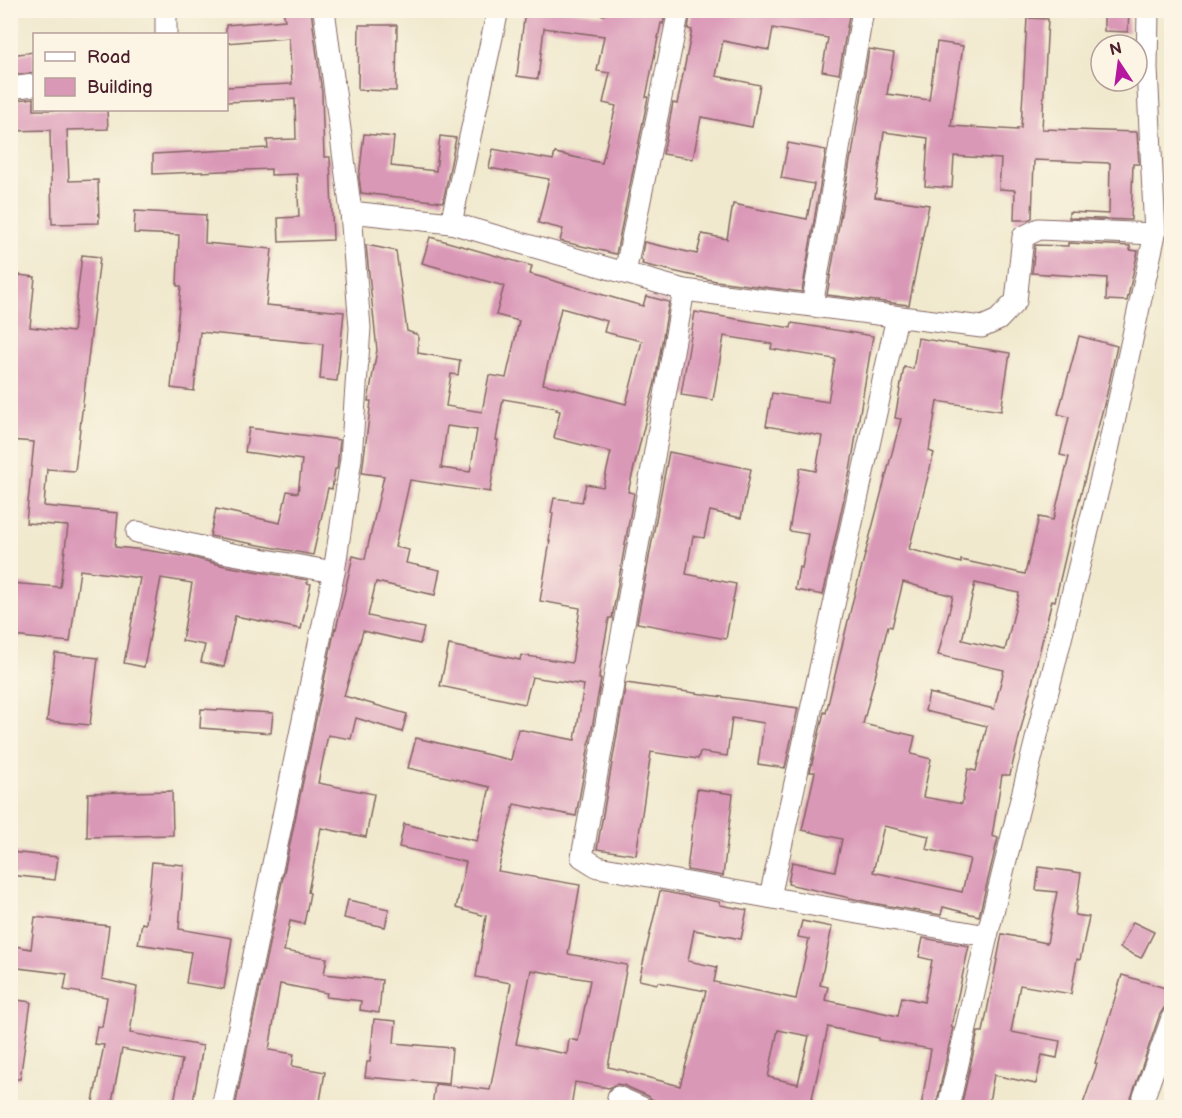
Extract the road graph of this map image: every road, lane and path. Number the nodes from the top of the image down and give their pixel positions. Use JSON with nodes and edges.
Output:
{"nodes":[{"id":1,"x":166,"y":10,"type":"edge"},
{"id":2,"x":324,"y":10,"type":"edge"},
{"id":3,"x":498,"y":10,"type":"edge"},
{"id":4,"x":679,"y":10,"type":"edge"},
{"id":5,"x":863,"y":10,"type":"edge"},
{"id":6,"x":1149,"y":10,"type":"edge"},
{"id":7,"x":166,"y":33,"type":"edge"},
{"id":8,"x":33,"y":85,"type":"edge"},
{"id":9,"x":10,"y":88,"type":"edge"},
{"id":10,"x":351,"y":212,"type":"junction"},
{"id":11,"x":451,"y":223,"type":"junction"},
{"id":12,"x":1155,"y":234,"type":"junction"},
{"id":13,"x":625,"y":273,"type":"junction"},
{"id":14,"x":684,"y":290,"type":"junction"},
{"id":15,"x":812,"y":306,"type":"junction"},
{"id":16,"x":897,"y":317,"type":"junction"},
{"id":17,"x":137,"y":532,"type":"dead end"},
{"id":18,"x":334,"y":572,"type":"junction"},
{"id":19,"x":770,"y":897,"type":"junction"},
{"id":20,"x":987,"y":936,"type":"junction"},
{"id":21,"x":1172,"y":1018,"type":"edge"},
{"id":22,"x":618,"y":1097,"type":"dead end"},
{"id":23,"x":222,"y":1107,"type":"edge"},
{"id":24,"x":643,"y":1107,"type":"edge"},
{"id":25,"x":948,"y":1107,"type":"edge"},
{"id":26,"x":1140,"y":1107,"type":"edge"}],
"edges":[{"from":1,"to":7,"type":"street"},
{"from":2,"to":10,"type":"street"},
{"from":3,"to":11,"type":"street"},
{"from":4,"to":13,"type":"street"},
{"from":5,"to":15,"type":"street"},
{"from":6,"to":12,"type":"street"},
{"from":8,"to":9,"type":"street"},
{"from":10,"to":11,"type":"street"},
{"from":10,"to":18,"type":"street"},
{"from":11,"to":13,"type":"street"},
{"from":12,"to":16,"type":"street"},
{"from":12,"to":20,"type":"street"},
{"from":13,"to":14,"type":"street"},
{"from":14,"to":15,"type":"street"},
{"from":14,"to":19,"type":"street"},
{"from":15,"to":16,"type":"street"},
{"from":16,"to":19,"type":"street"},
{"from":17,"to":18,"type":"street"},
{"from":18,"to":23,"type":"street"},
{"from":19,"to":20,"type":"street"},
{"from":20,"to":25,"type":"street"},
{"from":21,"to":26,"type":"street"},
{"from":22,"to":24,"type":"street"}]}
